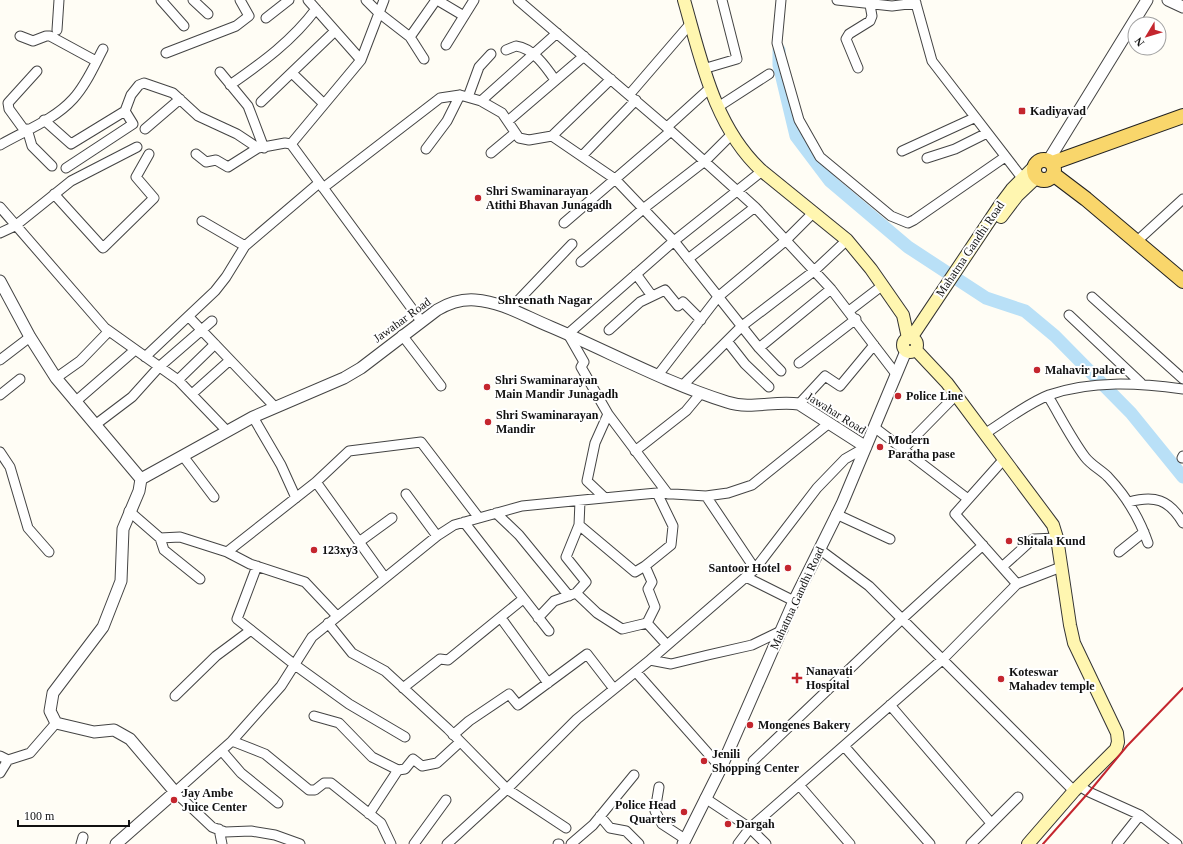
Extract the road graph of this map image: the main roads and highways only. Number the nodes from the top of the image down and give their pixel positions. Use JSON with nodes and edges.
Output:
{"nodes":[{"id":1,"x":684,"y":0,"type":"edge"},
{"id":2,"x":1183,"y":116,"type":"edge"},
{"id":3,"x":1052,"y":166,"type":"junction"},
{"id":4,"x":1030,"y":177,"type":"joint"},
{"id":5,"x":1138,"y":240,"type":"junction"},
{"id":6,"x":1183,"y":273,"type":"edge"},
{"id":7,"x":1183,"y":281,"type":"edge"},
{"id":8,"x":912,"y":344,"type":"junction"},
{"id":9,"x":1028,"y":844,"type":"edge"}],
"edges":[{"from":1,"to":8,"type":"main road"},
{"from":2,"to":3,"type":"main road"},
{"from":3,"to":4,"type":"main road"},
{"from":3,"to":5,"type":"main road"},
{"from":4,"to":8,"type":"main road","name":"Mahatma Gandhi Road"},
{"from":5,"to":6,"type":"main road"},
{"from":5,"to":7,"type":"main road"},
{"from":8,"to":9,"type":"main road"}]}
